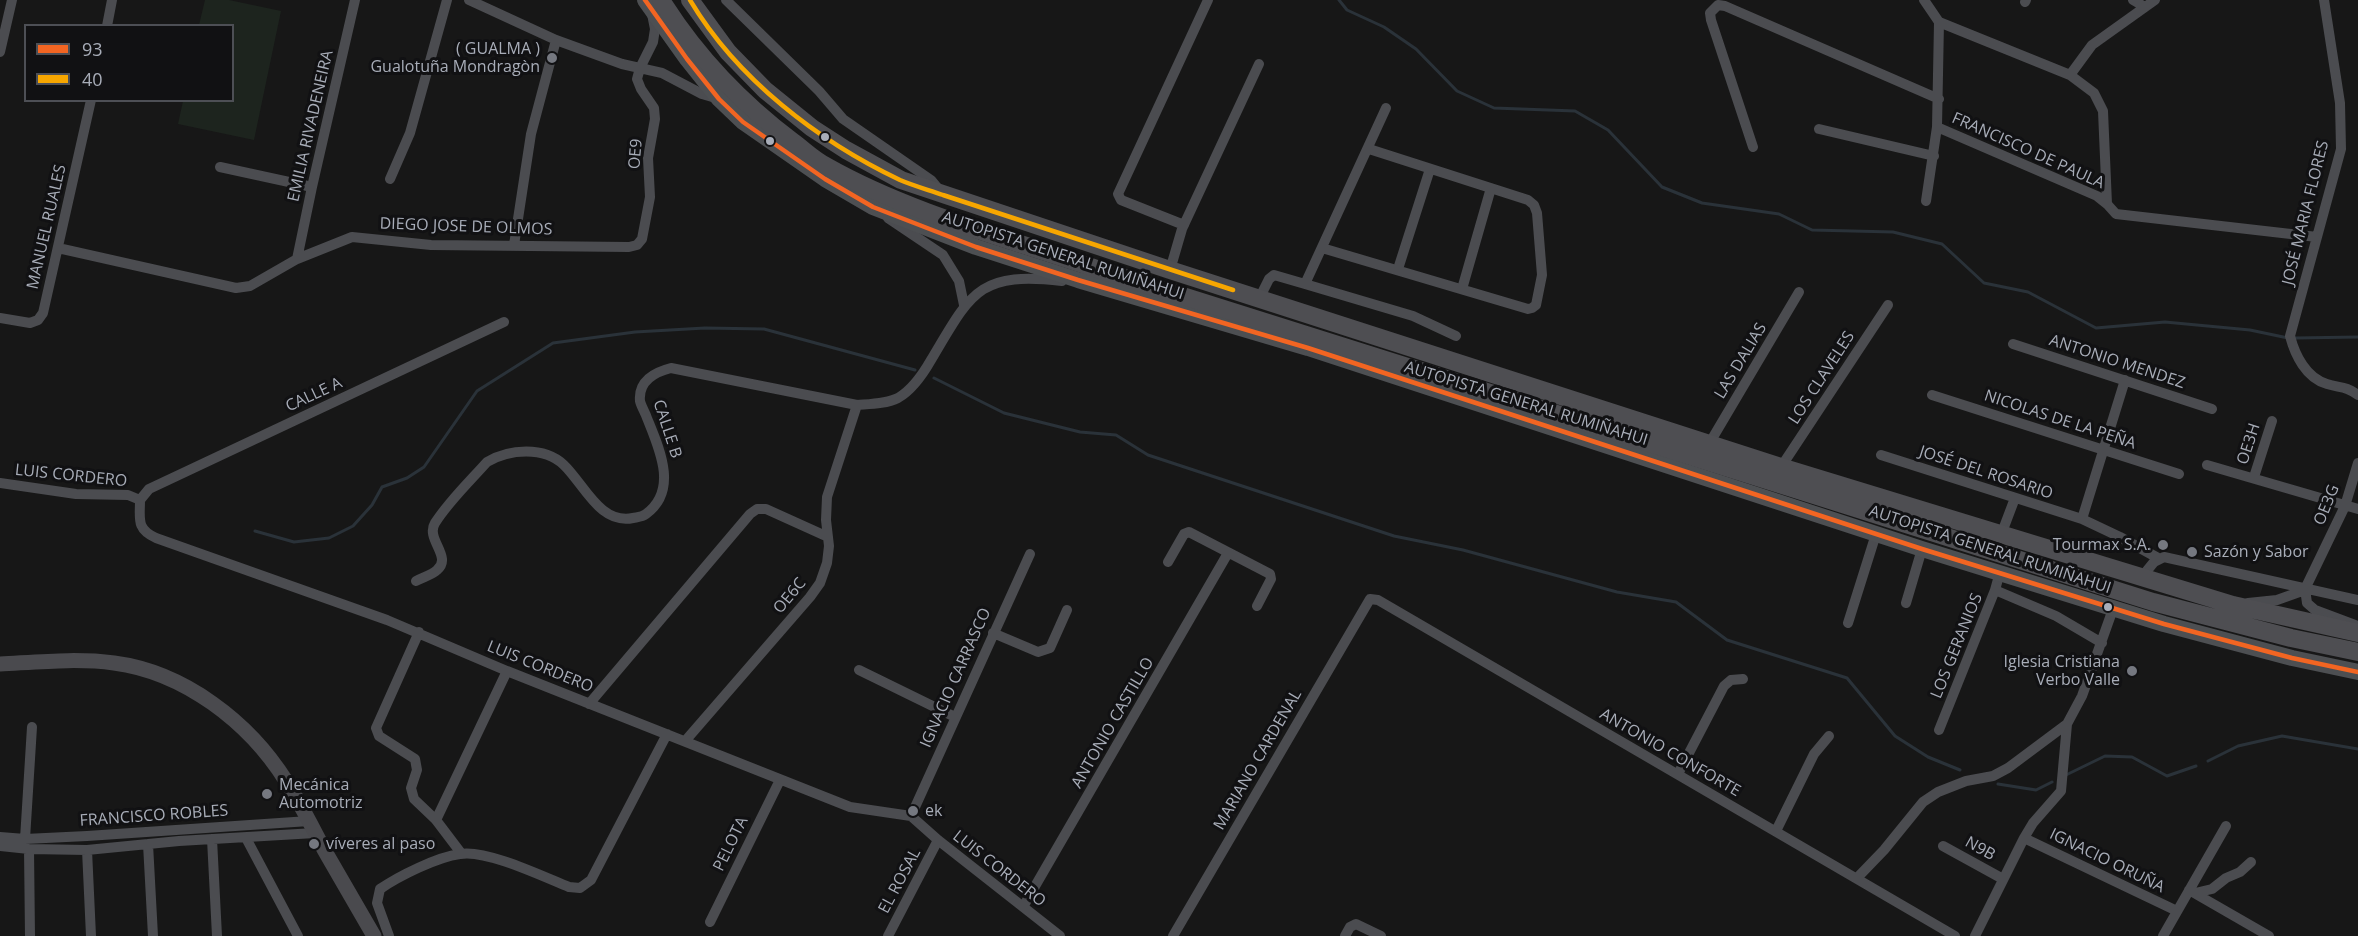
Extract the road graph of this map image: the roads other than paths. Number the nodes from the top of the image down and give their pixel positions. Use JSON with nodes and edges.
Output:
{"nodes":[{"id":1,"x":12,"y":0,"type":"edge"},
{"id":2,"x":112,"y":0,"type":"edge"},
{"id":3,"x":355,"y":0,"type":"edge"},
{"id":4,"x":447,"y":0,"type":"edge"},
{"id":5,"x":470,"y":0,"type":"edge"},
{"id":6,"x":690,"y":0,"type":"edge"},
{"id":7,"x":726,"y":0,"type":"edge"},
{"id":8,"x":1208,"y":0,"type":"edge"},
{"id":9,"x":1924,"y":0,"type":"edge"},
{"id":10,"x":2133,"y":0,"type":"edge"},
{"id":11,"x":2324,"y":0,"type":"edge"},
{"id":12,"x":652,"y":3,"type":"edge"},
{"id":13,"x":2150,"y":3,"type":"edge"},
{"id":14,"x":494,"y":5,"type":"edge"},
{"id":15,"x":1939,"y":22,"type":"junction"},
{"id":16,"x":107,"y":24,"type":"edge"},
{"id":17,"x":556,"y":40,"type":"junction"},
{"id":18,"x":0,"y":51,"type":"edge"},
{"id":19,"x":1259,"y":64,"type":"dead end"},
{"id":20,"x":639,"y":68,"type":"junction"},
{"id":21,"x":2070,"y":75,"type":"junction"},
{"id":22,"x":719,"y":99,"type":"junction"},
{"id":23,"x":1939,"y":99,"type":"junction"},
{"id":24,"x":91,"y":102,"type":"edge"},
{"id":25,"x":1386,"y":108,"type":"dead end"},
{"id":26,"x":1937,"y":127,"type":"junction"},
{"id":27,"x":1819,"y":129,"type":"dead end"},
{"id":28,"x":1753,"y":147,"type":"dead end"},
{"id":29,"x":1369,"y":149,"type":"junction"},
{"id":30,"x":1934,"y":156,"type":"junction"},
{"id":31,"x":220,"y":167,"type":"dead end"},
{"id":32,"x":1430,"y":169,"type":"junction"},
{"id":33,"x":390,"y":179,"type":"dead end"},
{"id":34,"x":312,"y":187,"type":"junction"},
{"id":35,"x":1491,"y":188,"type":"junction"},
{"id":36,"x":943,"y":195,"type":"junction"},
{"id":37,"x":1926,"y":201,"type":"dead end"},
{"id":38,"x":2107,"y":204,"type":"junction"},
{"id":39,"x":873,"y":207,"type":"junction"},
{"id":40,"x":1184,"y":225,"type":"junction"},
{"id":41,"x":2317,"y":237,"type":"junction"},
{"id":42,"x":637,"y":244,"type":"joint"},
{"id":43,"x":513,"y":245,"type":"junction"},
{"id":44,"x":58,"y":248,"type":"junction"},
{"id":45,"x":1322,"y":248,"type":"junction"},
{"id":46,"x":297,"y":259,"type":"junction"},
{"id":47,"x":1398,"y":269,"type":"junction"},
{"id":48,"x":1170,"y":270,"type":"junction"},
{"id":49,"x":1078,"y":280,"type":"junction"},
{"id":50,"x":1305,"y":284,"type":"junction"},
{"id":51,"x":1462,"y":289,"type":"junction"},
{"id":52,"x":1799,"y":292,"type":"dead end"},
{"id":53,"x":1259,"y":299,"type":"junction"},
{"id":54,"x":964,"y":305,"type":"junction"},
{"id":55,"x":1888,"y":305,"type":"dead end"},
{"id":56,"x":0,"y":318,"type":"edge"},
{"id":57,"x":504,"y":322,"type":"dead end"},
{"id":58,"x":1456,"y":336,"type":"dead end"},
{"id":59,"x":2013,"y":344,"type":"dead end"},
{"id":60,"x":2125,"y":380,"type":"junction"},
{"id":61,"x":1932,"y":395,"type":"dead end"},
{"id":62,"x":2358,"y":395,"type":"edge"},
{"id":63,"x":857,"y":405,"type":"junction"},
{"id":64,"x":2212,"y":409,"type":"dead end"},
{"id":65,"x":2272,"y":421,"type":"dead end"},
{"id":66,"x":1709,"y":444,"type":"junction"},
{"id":67,"x":2104,"y":450,"type":"junction"},
{"id":68,"x":1881,"y":455,"type":"dead end"},
{"id":69,"x":2358,"y":463,"type":"edge"},
{"id":70,"x":2206,"y":465,"type":"dead end"},
{"id":71,"x":1781,"y":467,"type":"junction"},
{"id":72,"x":2179,"y":474,"type":"dead end"},
{"id":73,"x":2254,"y":477,"type":"junction"},
{"id":74,"x":0,"y":483,"type":"edge"},
{"id":75,"x":2015,"y":498,"type":"junction"},
{"id":76,"x":140,"y":500,"type":"junction"},
{"id":77,"x":2345,"y":506,"type":"junction"},
{"id":78,"x":2358,"y":508,"type":"edge"},
{"id":79,"x":2082,"y":519,"type":"junction"},
{"id":80,"x":1876,"y":534,"type":"junction"},
{"id":81,"x":2001,"y":535,"type":"junction"},
{"id":82,"x":828,"y":537,"type":"junction"},
{"id":83,"x":1922,"y":549,"type":"junction"},
{"id":84,"x":1228,"y":553,"type":"junction"},
{"id":85,"x":1030,"y":554,"type":"dead end"},
{"id":86,"x":2158,"y":558,"type":"junction"},
{"id":87,"x":1168,"y":562,"type":"dead end"},
{"id":88,"x":2000,"y":572,"type":"junction"},
{"id":89,"x":2141,"y":578,"type":"junction"},
{"id":90,"x":416,"y":580,"type":"dead end"},
{"id":91,"x":1995,"y":590,"type":"junction"},
{"id":92,"x":2305,"y":590,"type":"junction"},
{"id":93,"x":1370,"y":599,"type":"joint"},
{"id":94,"x":2358,"y":600,"type":"edge"},
{"id":95,"x":1906,"y":603,"type":"dead end"},
{"id":96,"x":2233,"y":605,"type":"junction"},
{"id":97,"x":1257,"y":606,"type":"dead end"},
{"id":98,"x":2113,"y":609,"type":"junction"},
{"id":99,"x":1067,"y":610,"type":"dead end"},
{"id":100,"x":1848,"y":623,"type":"dead end"},
{"id":101,"x":2358,"y":626,"type":"edge"},
{"id":102,"x":419,"y":632,"type":"junction"},
{"id":103,"x":993,"y":633,"type":"junction"},
{"id":104,"x":2358,"y":633,"type":"edge"},
{"id":105,"x":2102,"y":642,"type":"junction"},
{"id":106,"x":2358,"y":652,"type":"edge"},
{"id":107,"x":0,"y":664,"type":"edge"},
{"id":108,"x":859,"y":670,"type":"dead end"},
{"id":109,"x":507,"y":671,"type":"junction"},
{"id":110,"x":2358,"y":672,"type":"edge"},
{"id":111,"x":1743,"y":679,"type":"dead end"},
{"id":112,"x":589,"y":704,"type":"junction"},
{"id":113,"x":955,"y":717,"type":"junction"},
{"id":114,"x":2067,"y":724,"type":"junction"},
{"id":115,"x":32,"y":727,"type":"dead end"},
{"id":116,"x":1939,"y":730,"type":"dead end"},
{"id":117,"x":666,"y":734,"type":"junction"},
{"id":118,"x":1829,"y":736,"type":"dead end"},
{"id":119,"x":686,"y":740,"type":"junction"},
{"id":120,"x":1678,"y":774,"type":"junction"},
{"id":121,"x":780,"y":780,"type":"junction"},
{"id":122,"x":911,"y":816,"type":"junction"},
{"id":123,"x":436,"y":820,"type":"junction"},
{"id":124,"x":2226,"y":826,"type":"dead end"},
{"id":125,"x":312,"y":827,"type":"junction"},
{"id":126,"x":1776,"y":831,"type":"junction"},
{"id":127,"x":0,"y":837,"type":"edge"},
{"id":128,"x":246,"y":838,"type":"junction"},
{"id":129,"x":2024,"y":838,"type":"junction"},
{"id":130,"x":212,"y":839,"type":"junction"},
{"id":131,"x":938,"y":840,"type":"junction"},
{"id":132,"x":27,"y":844,"type":"junction"},
{"id":133,"x":148,"y":844,"type":"junction"},
{"id":134,"x":0,"y":846,"type":"edge"},
{"id":135,"x":1943,"y":846,"type":"dead end"},
{"id":136,"x":87,"y":850,"type":"junction"},
{"id":137,"x":461,"y":853,"type":"junction"},
{"id":138,"x":2251,"y":862,"type":"dead end"},
{"id":139,"x":1857,"y":878,"type":"junction"},
{"id":140,"x":2003,"y":879,"type":"junction"},
{"id":141,"x":2192,"y":892,"type":"junction"},
{"id":142,"x":1023,"y":907,"type":"junction"},
{"id":143,"x":2177,"y":911,"type":"junction"},
{"id":144,"x":710,"y":922,"type":"dead end"},
{"id":145,"x":1053,"y":934,"type":"edge"},
{"id":146,"x":30,"y":936,"type":"edge"},
{"id":147,"x":91,"y":936,"type":"edge"},
{"id":148,"x":153,"y":936,"type":"edge"},
{"id":149,"x":217,"y":936,"type":"edge"},
{"id":150,"x":298,"y":936,"type":"edge"},
{"id":151,"x":374,"y":936,"type":"edge"},
{"id":152,"x":389,"y":936,"type":"edge"},
{"id":153,"x":888,"y":936,"type":"edge"},
{"id":154,"x":1173,"y":936,"type":"edge"},
{"id":155,"x":1345,"y":936,"type":"edge"},
{"id":156,"x":1381,"y":936,"type":"edge"},
{"id":157,"x":1955,"y":936,"type":"edge"},
{"id":158,"x":1975,"y":936,"type":"edge"},
{"id":159,"x":2163,"y":936,"type":"edge"},
{"id":160,"x":2270,"y":936,"type":"edge"}],
"edges":[{"from":1,"to":18,"type":"street"},
{"from":2,"to":16,"type":"street"},
{"from":3,"to":34,"type":"street","name":"EMILIA RIVADENEIRA"},
{"from":4,"to":33,"type":"street"},
{"from":5,"to":14,"type":"street"},
{"from":6,"to":36,"type":"highway","name":"AUTOPISTA GENERAL RUMIÑAHUI"},
{"from":7,"to":36,"type":"street"},
{"from":8,"to":40,"type":"street"},
{"from":9,"to":15,"type":"street"},
{"from":10,"to":13,"type":"street"},
{"from":11,"to":41,"type":"street","name":"JOSÉ MARIA FLORES"},
{"from":12,"to":20,"type":"street"},
{"from":12,"to":22,"type":"main road"},
{"from":12,"to":106,"type":"highway","name":"AUTOPISTA GENERAL RUMIÑAHUI"},
{"from":13,"to":21,"type":"street"},
{"from":14,"to":17,"type":"street"},
{"from":15,"to":21,"type":"street"},
{"from":15,"to":23,"type":"street"},
{"from":17,"to":20,"type":"street"},
{"from":17,"to":43,"type":"street"},
{"from":19,"to":40,"type":"street"},
{"from":20,"to":22,"type":"street"},
{"from":20,"to":42,"type":"street","name":"OE9"},
{"from":21,"to":38,"type":"street"},
{"from":22,"to":39,"type":"main road"},
{"from":23,"to":26,"type":"street"},
{"from":23,"to":28,"type":"street","name":"FRANCISCO DE PAULA"},
{"from":24,"to":44,"type":"street","name":"MANUEL RUALES"},
{"from":25,"to":29,"type":"street"},
{"from":26,"to":30,"type":"street"},
{"from":26,"to":38,"type":"street","name":"FRANCISCO DE PAULA"},
{"from":27,"to":30,"type":"street"},
{"from":29,"to":32,"type":"street"},
{"from":29,"to":45,"type":"street"},
{"from":30,"to":37,"type":"street"},
{"from":31,"to":34,"type":"street"},
{"from":32,"to":35,"type":"street"},
{"from":32,"to":47,"type":"street"},
{"from":34,"to":46,"type":"street","name":"EMILIA RIVADENEIRA"},
{"from":35,"to":51,"type":"street"},
{"from":35,"to":51,"type":"street"},
{"from":36,"to":48,"type":"highway","name":"AUTOPISTA GENERAL RUMIÑAHUI"},
{"from":38,"to":41,"type":"street","name":"FRANCISCO DE PAULA"},
{"from":39,"to":49,"type":"main road"},
{"from":39,"to":54,"type":"street"},
{"from":40,"to":48,"type":"street"},
{"from":41,"to":62,"type":"street","name":"JOSÉ MARIA FLORES"},
{"from":42,"to":43,"type":"street","name":"DIEGO JOSE DE OLMOS"},
{"from":43,"to":46,"type":"street","name":"DIEGO JOSE DE OLMOS"},
{"from":44,"to":46,"type":"street","name":"DIEGO JOSE DE OLMOS"},
{"from":44,"to":56,"type":"street","name":"MANUEL RUALES"},
{"from":45,"to":47,"type":"street"},
{"from":45,"to":50,"type":"street"},
{"from":47,"to":51,"type":"street"},
{"from":48,"to":53,"type":"highway","name":"AUTOPISTA GENERAL RUMIÑAHUI"},
{"from":49,"to":54,"type":"street","name":"CALLE B"},
{"from":49,"to":80,"type":"main road"},
{"from":50,"to":53,"type":"street"},
{"from":50,"to":58,"type":"street"},
{"from":52,"to":66,"type":"street","name":"LAS DALIAS"},
{"from":53,"to":66,"type":"highway","name":"AUTOPISTA GENERAL RUMIÑAHUI"},
{"from":54,"to":63,"type":"street","name":"CALLE B"},
{"from":55,"to":71,"type":"street","name":"LOS CLAVELES"},
{"from":57,"to":76,"type":"street","name":"CALLE A"},
{"from":59,"to":60,"type":"street","name":"ANTONIO MENDEZ"},
{"from":60,"to":64,"type":"street","name":"ANTONIO MENDEZ"},
{"from":60,"to":67,"type":"street"},
{"from":61,"to":67,"type":"street","name":"NICOLAS DE LA PEÑA"},
{"from":63,"to":82,"type":"street","name":"OE6C"},
{"from":63,"to":90,"type":"street","name":"CALLE B"},
{"from":65,"to":73,"type":"street","name":"OE3H"},
{"from":66,"to":71,"type":"highway","name":"AUTOPISTA GENERAL RUMIÑAHUI"},
{"from":67,"to":72,"type":"street","name":"NICOLAS DE LA PEÑA"},
{"from":67,"to":79,"type":"street"},
{"from":68,"to":75,"type":"street","name":"JOSÉ DEL ROSARIO"},
{"from":69,"to":77,"type":"street","name":"OE3G"},
{"from":70,"to":73,"type":"street"},
{"from":71,"to":81,"type":"highway","name":"AUTOPISTA GENERAL RUMIÑAHUI"},
{"from":73,"to":77,"type":"street"},
{"from":74,"to":76,"type":"street","name":"LUIS CORDERO"},
{"from":75,"to":79,"type":"street","name":"JOSÉ DEL ROSARIO"},
{"from":75,"to":81,"type":"street"},
{"from":76,"to":102,"type":"street","name":"LUIS CORDERO"},
{"from":77,"to":78,"type":"street"},
{"from":77,"to":92,"type":"street","name":"OE3G"},
{"from":79,"to":86,"type":"street","name":"JOSÉ DEL ROSARIO"},
{"from":80,"to":83,"type":"main road"},
{"from":80,"to":100,"type":"street"},
{"from":81,"to":89,"type":"highway","name":"AUTOPISTA GENERAL RUMIÑAHUI"},
{"from":82,"to":112,"type":"street"},
{"from":82,"to":119,"type":"street","name":"OE6C"},
{"from":83,"to":88,"type":"main road"},
{"from":83,"to":95,"type":"street"},
{"from":84,"to":87,"type":"street"},
{"from":84,"to":97,"type":"street"},
{"from":84,"to":142,"type":"street","name":"ANTONIO CASTILLO"},
{"from":85,"to":103,"type":"street","name":"IGNACIO CARRASCO"},
{"from":86,"to":89,"type":"street"},
{"from":86,"to":92,"type":"street"},
{"from":88,"to":91,"type":"street","name":"LOS GERANIOS"},
{"from":88,"to":98,"type":"main road"},
{"from":89,"to":96,"type":"highway","name":"AUTOPISTA GENERAL RUMIÑAHUI"},
{"from":91,"to":105,"type":"street"},
{"from":91,"to":116,"type":"street","name":"LOS GERANIOS"},
{"from":92,"to":94,"type":"street"},
{"from":92,"to":96,"type":"street"},
{"from":92,"to":101,"type":"street"},
{"from":93,"to":120,"type":"street","name":"ANTONIO CONFORTE"},
{"from":93,"to":154,"type":"street","name":"MARIANO CARDENAL"},
{"from":96,"to":104,"type":"highway","name":"AUTOPISTA GENERAL RUMIÑAHUI"},
{"from":98,"to":105,"type":"street"},
{"from":98,"to":110,"type":"main road"},
{"from":99,"to":103,"type":"street"},
{"from":102,"to":109,"type":"street","name":"LUIS CORDERO"},
{"from":102,"to":123,"type":"street"},
{"from":103,"to":113,"type":"street","name":"IGNACIO CARRASCO"},
{"from":105,"to":114,"type":"street"},
{"from":107,"to":125,"type":"main road"},
{"from":108,"to":113,"type":"street"},
{"from":109,"to":112,"type":"street","name":"LUIS CORDERO"},
{"from":109,"to":123,"type":"street"},
{"from":111,"to":120,"type":"street"},
{"from":112,"to":117,"type":"street","name":"LUIS CORDERO"},
{"from":113,"to":122,"type":"street","name":"IGNACIO CARRASCO"},
{"from":114,"to":129,"type":"street"},
{"from":114,"to":139,"type":"street"},
{"from":115,"to":132,"type":"street"},
{"from":117,"to":119,"type":"street","name":"LUIS CORDERO"},
{"from":117,"to":137,"type":"street"},
{"from":118,"to":126,"type":"street"},
{"from":119,"to":121,"type":"street","name":"LUIS CORDERO"},
{"from":120,"to":126,"type":"street","name":"ANTONIO CONFORTE"},
{"from":121,"to":122,"type":"street","name":"LUIS CORDERO"},
{"from":121,"to":144,"type":"street","name":"PELOTA"},
{"from":122,"to":131,"type":"street","name":"LUIS CORDERO"},
{"from":123,"to":137,"type":"street"},
{"from":124,"to":141,"type":"street"},
{"from":125,"to":128,"type":"street"},
{"from":125,"to":132,"type":"street","name":"FRANCISCO ROBLES"},
{"from":125,"to":151,"type":"main road"},
{"from":126,"to":139,"type":"street","name":"ANTONIO CONFORTE"},
{"from":127,"to":132,"type":"street","name":"FRANCISCO ROBLES"},
{"from":128,"to":130,"type":"street"},
{"from":128,"to":150,"type":"street"},
{"from":129,"to":140,"type":"street"},
{"from":129,"to":143,"type":"street","name":"IGNACIO ORUÑA"},
{"from":130,"to":133,"type":"street"},
{"from":130,"to":149,"type":"street"},
{"from":131,"to":142,"type":"street","name":"LUIS CORDERO"},
{"from":131,"to":153,"type":"street","name":"EL ROSAL"},
{"from":132,"to":134,"type":"street"},
{"from":132,"to":136,"type":"street"},
{"from":132,"to":146,"type":"street"},
{"from":133,"to":136,"type":"street"},
{"from":133,"to":148,"type":"street"},
{"from":135,"to":140,"type":"street","name":"N9B"},
{"from":136,"to":147,"type":"street"},
{"from":137,"to":152,"type":"street"},
{"from":138,"to":141,"type":"street"},
{"from":139,"to":157,"type":"street","name":"ANTONIO CONFORTE"},
{"from":140,"to":158,"type":"street"},
{"from":141,"to":143,"type":"street"},
{"from":141,"to":160,"type":"street"},
{"from":142,"to":145,"type":"street","name":"LUIS CORDERO"},
{"from":143,"to":159,"type":"street"},
{"from":155,"to":156,"type":"street"}]}
